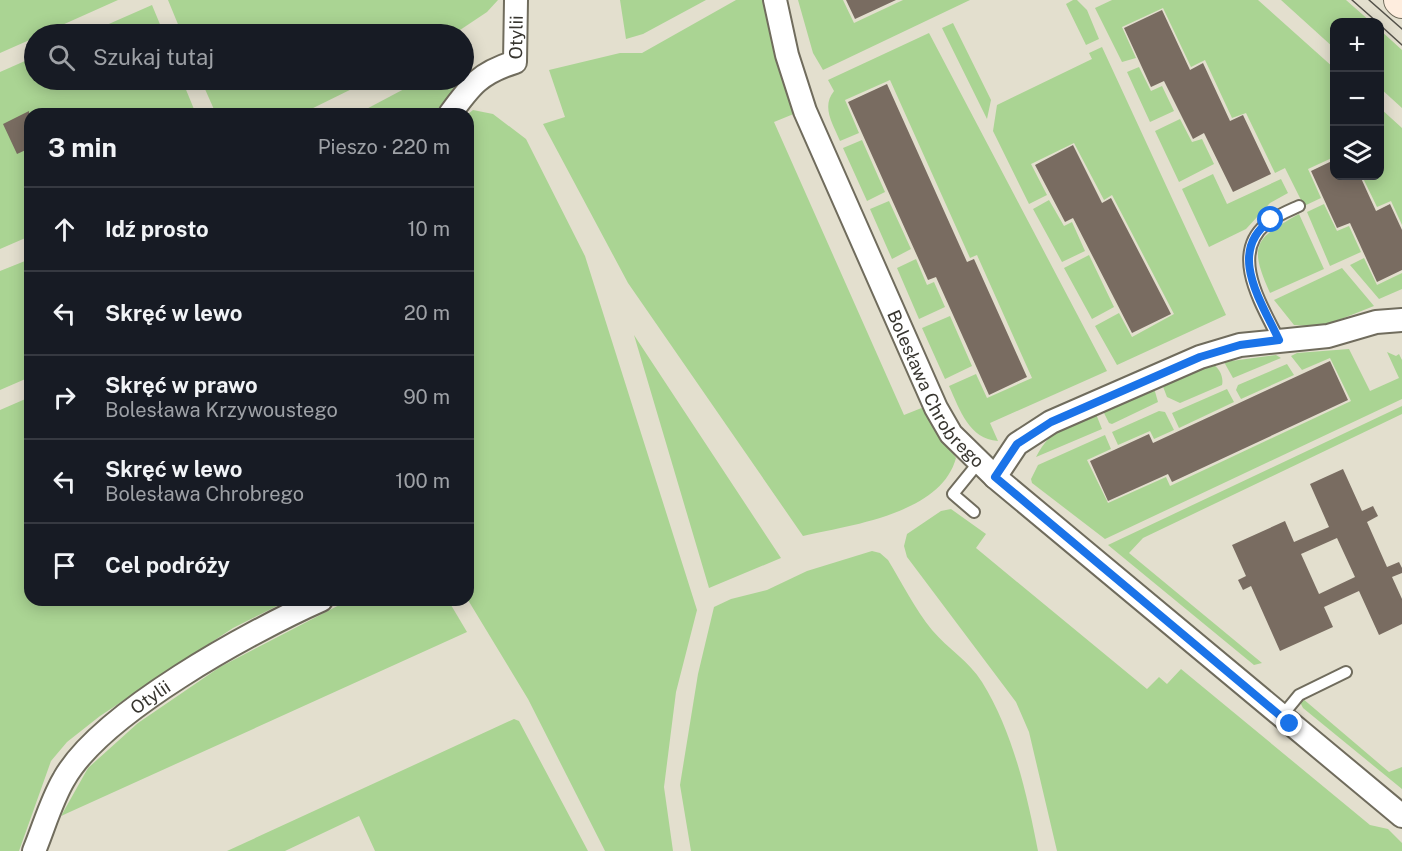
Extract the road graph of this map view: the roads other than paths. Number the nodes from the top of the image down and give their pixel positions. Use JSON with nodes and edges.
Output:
{"nodes":[{"id":1,"x":516,"y":0,"type":"edge"},
{"id":2,"x":774,"y":0,"type":"edge"},
{"id":3,"x":474,"y":81,"type":"edge"},
{"id":4,"x":467,"y":90,"type":"edge"},
{"id":5,"x":454,"y":108,"type":"edge"},
{"id":6,"x":1299,"y":206,"type":"dead end"},
{"id":7,"x":1402,"y":320,"type":"edge"},
{"id":8,"x":1279,"y":340,"type":"junction"},
{"id":9,"x":987,"y":469,"type":"junction"},
{"id":10,"x":974,"y":512,"type":"dead end"},
{"id":11,"x":309,"y":606,"type":"edge"},
{"id":12,"x":1346,"y":672,"type":"dead end"},
{"id":13,"x":1281,"y":717,"type":"junction"},
{"id":14,"x":1402,"y":816,"type":"edge"},
{"id":15,"x":34,"y":851,"type":"edge"}],
"edges":[{"from":1,"to":3,"type":"street","name":"Otylii"},
{"from":2,"to":9,"type":"street","name":"Bolesława Chrobrego"},
{"from":4,"to":5,"type":"street","name":"Otylii"},
{"from":6,"to":8,"type":"lane"},
{"from":7,"to":8,"type":"street"},
{"from":8,"to":9,"type":"street"},
{"from":9,"to":10,"type":"lane"},
{"from":9,"to":13,"type":"street","name":"Bolesława Chrobrego"},
{"from":11,"to":15,"type":"street","name":"Otylii"},
{"from":12,"to":13,"type":"lane"},
{"from":13,"to":14,"type":"street","name":"Bolesława Chrobrego"}]}
